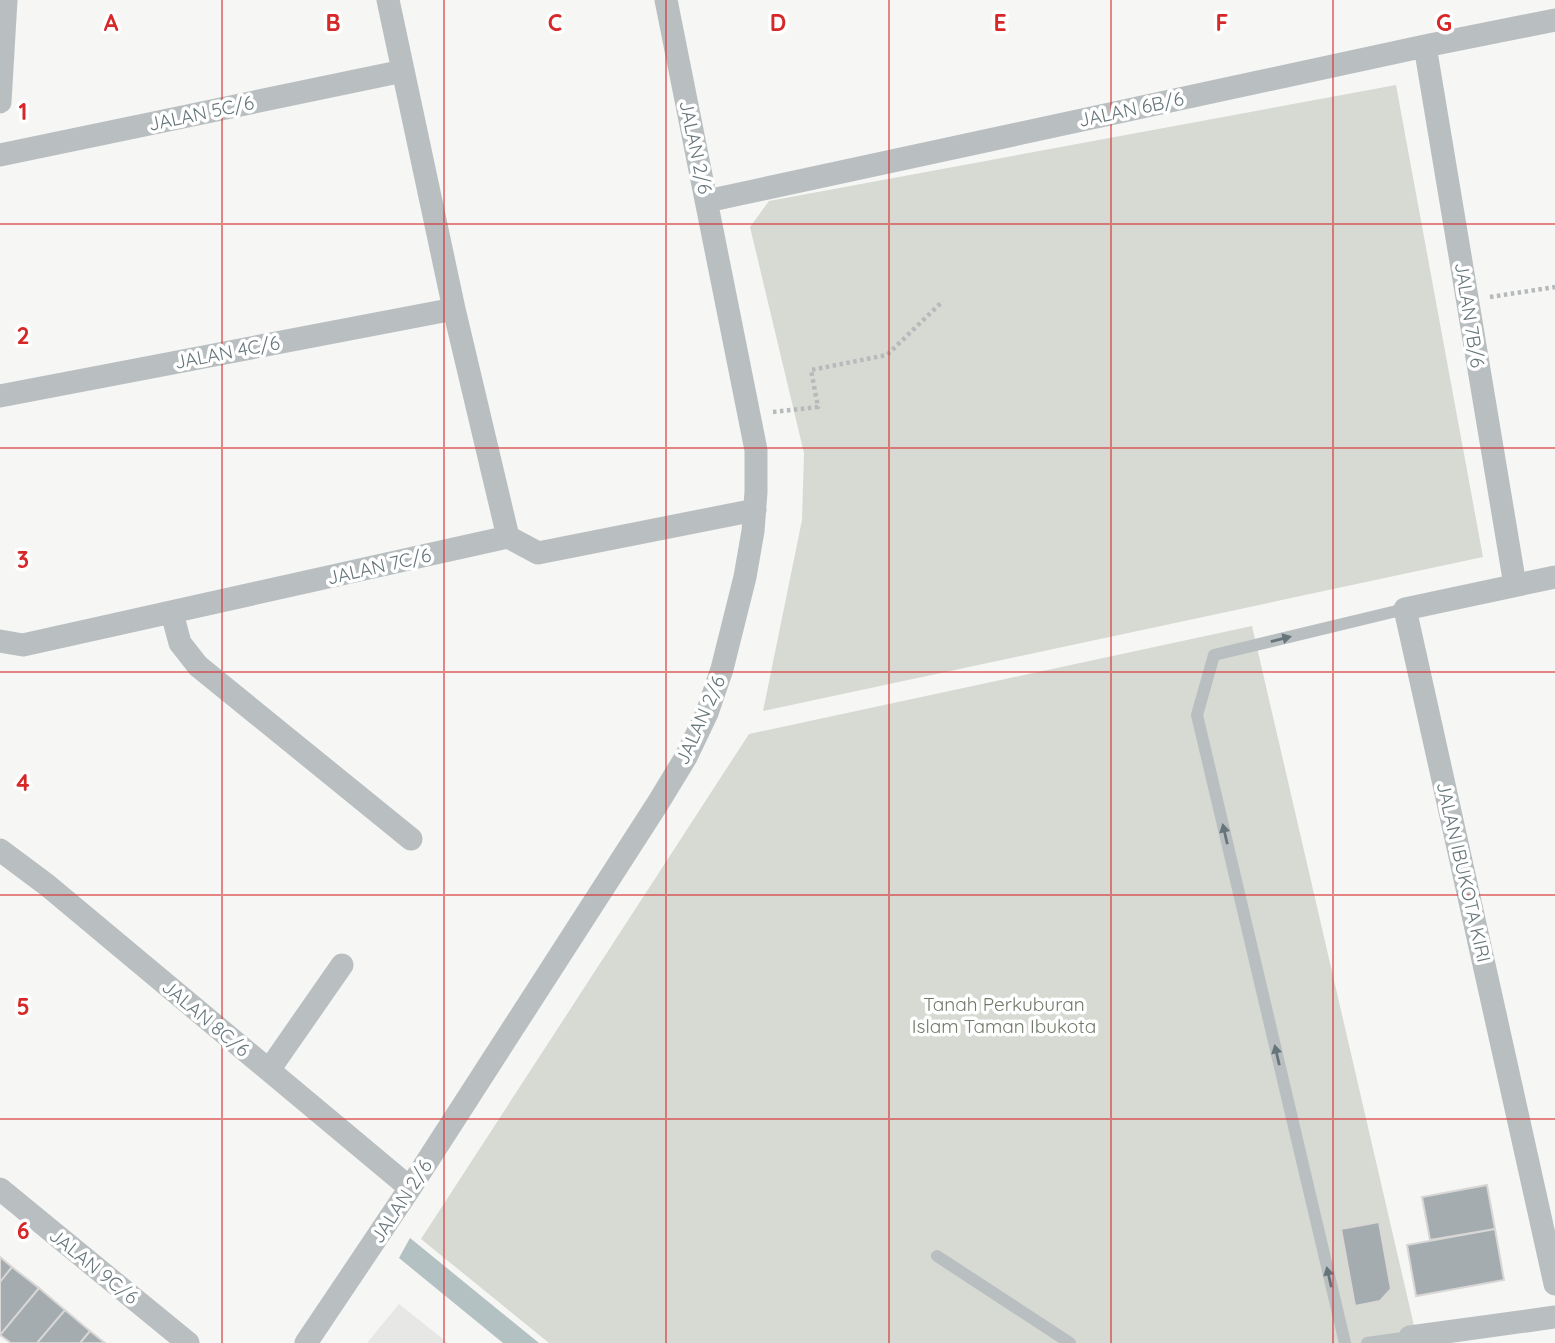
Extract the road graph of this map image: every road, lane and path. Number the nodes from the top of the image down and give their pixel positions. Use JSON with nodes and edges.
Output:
{"nodes":[{"id":1,"x":6,"y":0,"type":"edge"},
{"id":2,"x":388,"y":0,"type":"edge"},
{"id":3,"x":666,"y":0,"type":"edge"},
{"id":4,"x":1555,"y":20,"type":"edge"},
{"id":5,"x":1425,"y":46,"type":"junction"},
{"id":6,"x":403,"y":71,"type":"junction"},
{"id":7,"x":0,"y":102,"type":"edge"},
{"id":8,"x":0,"y":155,"type":"edge"},
{"id":9,"x":707,"y":201,"type":"junction"},
{"id":10,"x":1555,"y":287,"type":"edge"},
{"id":11,"x":943,"y":301,"type":"dead end"},
{"id":12,"x":1467,"y":301,"type":"junction"},
{"id":13,"x":454,"y":309,"type":"junction"},
{"id":14,"x":0,"y":396,"type":"edge"},
{"id":15,"x":748,"y":415,"type":"junction"},
{"id":16,"x":755,"y":510,"type":"junction"},
{"id":17,"x":509,"y":537,"type":"junction"},
{"id":18,"x":1555,"y":577,"type":"edge"},
{"id":19,"x":1515,"y":585,"type":"junction"},
{"id":20,"x":1405,"y":609,"type":"junction"},
{"id":21,"x":172,"y":613,"type":"junction"},
{"id":22,"x":0,"y":641,"type":"edge"},
{"id":23,"x":411,"y":839,"type":"dead end"},
{"id":24,"x":0,"y":850,"type":"edge"},
{"id":25,"x":342,"y":965,"type":"dead end"},
{"id":26,"x":269,"y":1070,"type":"junction"},
{"id":27,"x":410,"y":1188,"type":"junction"},
{"id":28,"x":0,"y":1189,"type":"edge"},
{"id":29,"x":937,"y":1256,"type":"dead end"},
{"id":30,"x":1555,"y":1284,"type":"edge"},
{"id":31,"x":1555,"y":1317,"type":"edge"},
{"id":32,"x":1410,"y":1337,"type":"joint"},
{"id":33,"x":188,"y":1343,"type":"edge"},
{"id":34,"x":306,"y":1343,"type":"edge"},
{"id":35,"x":1070,"y":1343,"type":"edge"},
{"id":36,"x":1345,"y":1343,"type":"edge"},
{"id":37,"x":1367,"y":1343,"type":"edge"}],
"edges":[{"from":1,"to":7,"type":"street"},
{"from":2,"to":6,"type":"street"},
{"from":3,"to":9,"type":"street","name":"JALAN 2/6"},
{"from":4,"to":5,"type":"street","name":"JALAN 6B/6"},
{"from":5,"to":9,"type":"street","name":"JALAN 6B/6"},
{"from":5,"to":12,"type":"street","name":"JALAN 7B/6"},
{"from":6,"to":8,"type":"street","name":"JALAN 5C/6"},
{"from":6,"to":13,"type":"street"},
{"from":9,"to":15,"type":"street","name":"JALAN 2/6"},
{"from":10,"to":12,"type":"path"},
{"from":11,"to":15,"type":"path"},
{"from":12,"to":19,"type":"street","name":"JALAN 7B/6"},
{"from":13,"to":14,"type":"street","name":"JALAN 4C/6"},
{"from":13,"to":17,"type":"street"},
{"from":15,"to":16,"type":"street","name":"JALAN 2/6"},
{"from":16,"to":17,"type":"street"},
{"from":16,"to":27,"type":"street","name":"JALAN 2/6"},
{"from":17,"to":21,"type":"street","name":"JALAN 7C/6"},
{"from":18,"to":19,"type":"street"},
{"from":19,"to":20,"type":"street"},
{"from":20,"to":30,"type":"street","name":"JALAN IBUKOTA KIRI"},
{"from":36,"to":20,"type":"lane","one_way":true},
{"from":21,"to":22,"type":"street","name":"JALAN 7C/6"},
{"from":21,"to":23,"type":"street"},
{"from":24,"to":26,"type":"street","name":"JALAN 8C/6"},
{"from":25,"to":26,"type":"street"},
{"from":26,"to":27,"type":"street","name":"JALAN 8C/6"},
{"from":27,"to":34,"type":"street","name":"JALAN 2/6"},
{"from":28,"to":33,"type":"street","name":"JALAN 9C/6"},
{"from":29,"to":35,"type":"lane"},
{"from":31,"to":32,"type":"street"},
{"from":32,"to":37,"type":"lane"}]}
